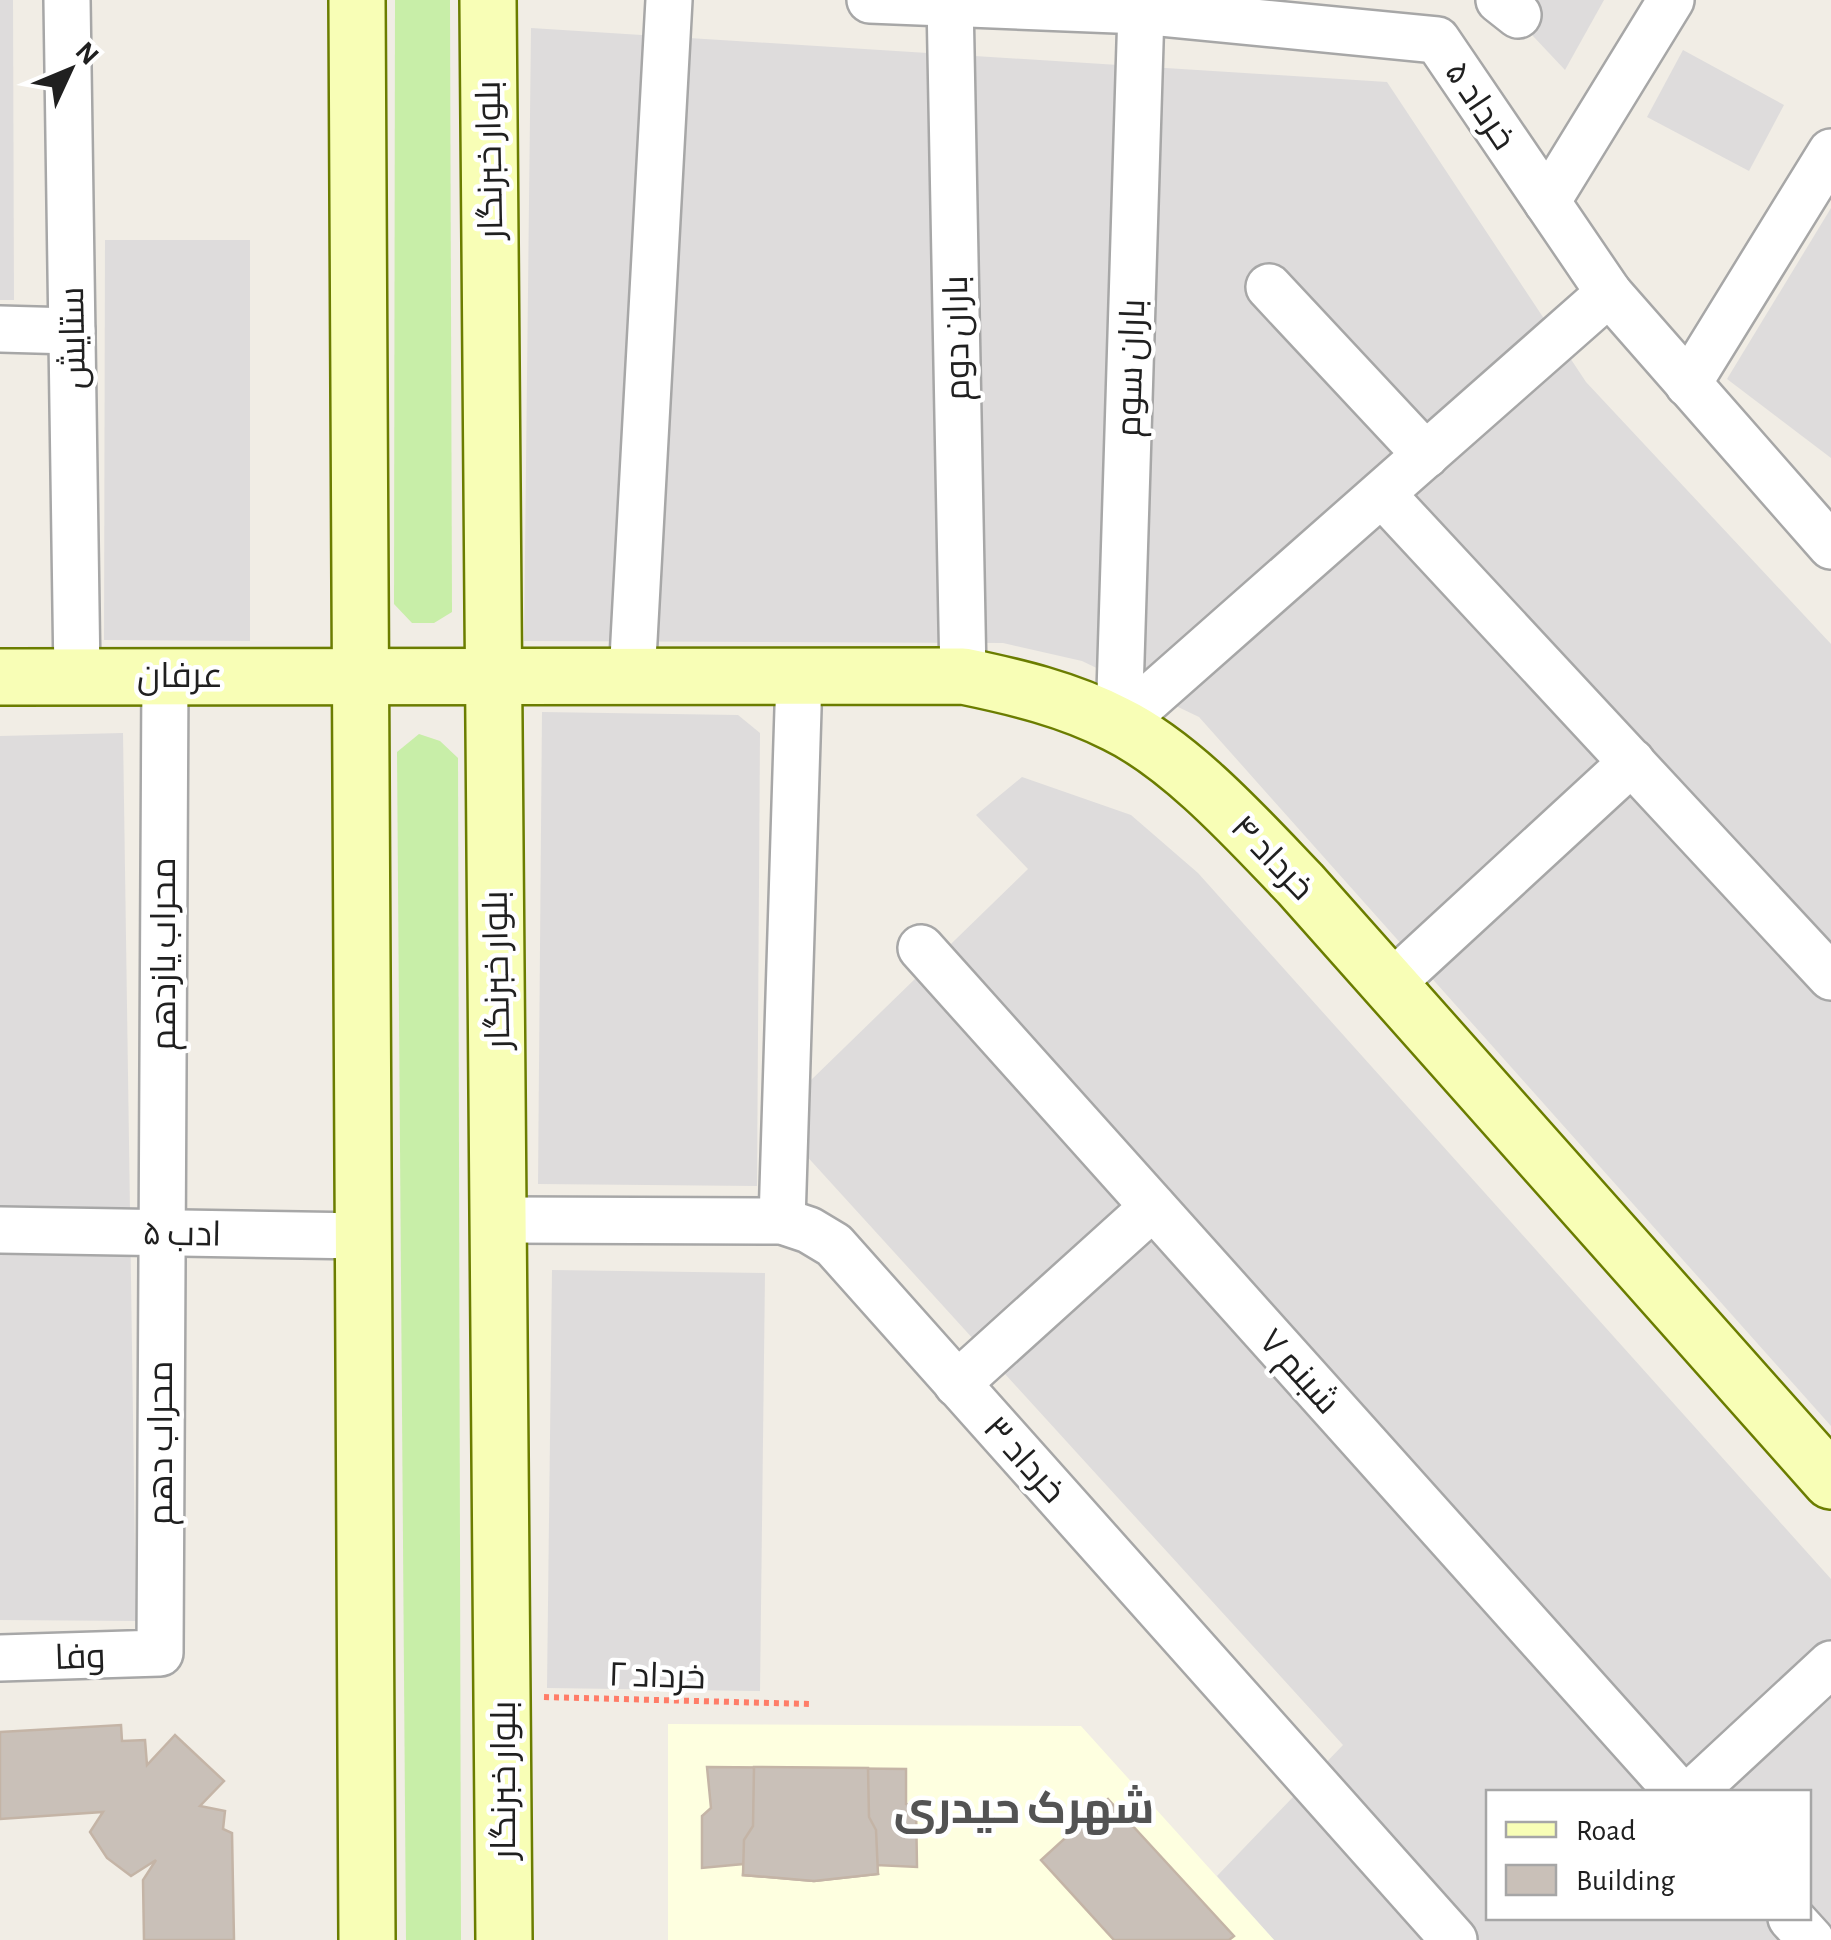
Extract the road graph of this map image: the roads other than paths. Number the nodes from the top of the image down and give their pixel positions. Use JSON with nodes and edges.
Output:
{"nodes":[{"id":1,"x":68,"y":0,"type":"edge"},
{"id":2,"x":357,"y":0,"type":"edge"},
{"id":3,"x":488,"y":0,"type":"edge"},
{"id":4,"x":669,"y":0,"type":"edge"},
{"id":5,"x":870,"y":0,"type":"edge"},
{"id":6,"x":1670,"y":0,"type":"edge"},
{"id":7,"x":950,"y":2,"type":"edge"},
{"id":8,"x":1141,"y":11,"type":"junction"},
{"id":9,"x":1341,"y":16,"type":"edge"},
{"id":10,"x":1831,"y":152,"type":"edge"},
{"id":11,"x":1546,"y":202,"type":"junction"},
{"id":12,"x":1269,"y":286,"type":"dead end"},
{"id":13,"x":1609,"y":294,"type":"junction"},
{"id":14,"x":0,"y":329,"type":"edge"},
{"id":15,"x":72,"y":332,"type":"junction"},
{"id":16,"x":1688,"y":384,"type":"junction"},
{"id":17,"x":1426,"y":454,"type":"junction"},
{"id":18,"x":1382,"y":494,"type":"junction"},
{"id":19,"x":1828,"y":537,"type":"edge"},
{"id":20,"x":360,"y":674,"type":"junction"},
{"id":21,"x":165,"y":675,"type":"junction"},
{"id":22,"x":77,"y":676,"type":"junction"},
{"id":23,"x":799,"y":676,"type":"junction"},
{"id":24,"x":963,"y":676,"type":"junction"},
{"id":25,"x":632,"y":677,"type":"junction"},
{"id":26,"x":0,"y":678,"type":"edge"},
{"id":27,"x":494,"y":678,"type":"junction"},
{"id":28,"x":1119,"y":725,"type":"junction"},
{"id":29,"x":1632,"y":762,"type":"junction"},
{"id":30,"x":921,"y":948,"type":"dead end"},
{"id":31,"x":1831,"y":977,"type":"edge"},
{"id":32,"x":1390,"y":984,"type":"junction"},
{"id":33,"x":1153,"y":1207,"type":"junction"},
{"id":34,"x":498,"y":1220,"type":"junction"},
{"id":35,"x":782,"y":1221,"type":"junction"},
{"id":36,"x":0,"y":1230,"type":"edge"},
{"id":37,"x":161,"y":1233,"type":"junction"},
{"id":38,"x":364,"y":1236,"type":"junction"},
{"id":39,"x":957,"y":1384,"type":"junction"},
{"id":40,"x":1831,"y":1481,"type":"edge"},
{"id":41,"x":160,"y":1653,"type":"joint"},
{"id":42,"x":0,"y":1658,"type":"edge"},
{"id":43,"x":1831,"y":1664,"type":"edge"},
{"id":44,"x":1676,"y":1790,"type":"edge"},
{"id":45,"x":1694,"y":1790,"type":"edge"},
{"id":46,"x":1792,"y":1920,"type":"edge"},
{"id":47,"x":1449,"y":1934,"type":"edge"},
{"id":48,"x":367,"y":1940,"type":"edge"},
{"id":49,"x":504,"y":1940,"type":"edge"},
{"id":50,"x":1811,"y":1940,"type":"edge"}],
"edges":[{"from":1,"to":15,"type":"street","name":"ستایش"},
{"from":2,"to":20,"type":"main road"},
{"from":3,"to":27,"type":"main road","name":"بلوار خبرنگار"},
{"from":4,"to":25,"type":"street"},
{"from":5,"to":7,"type":"street","name":"خرداد ۵"},
{"from":6,"to":11,"type":"street"},
{"from":7,"to":8,"type":"street","name":"خرداد ۵"},
{"from":7,"to":24,"type":"street","name":"باران دوم"},
{"from":8,"to":9,"type":"street","name":"خرداد ۵"},
{"from":8,"to":28,"type":"street","name":"باران سوم"},
{"from":9,"to":11,"type":"street","name":"خرداد ۵"},
{"from":10,"to":16,"type":"street"},
{"from":11,"to":13,"type":"street","name":"خرداد ۵"},
{"from":12,"to":17,"type":"street"},
{"from":13,"to":16,"type":"street","name":"خرداد ۵"},
{"from":13,"to":17,"type":"street"},
{"from":14,"to":15,"type":"street"},
{"from":15,"to":22,"type":"street","name":"ستایش"},
{"from":16,"to":19,"type":"street","name":"خرداد ۵"},
{"from":17,"to":18,"type":"street"},
{"from":18,"to":28,"type":"street"},
{"from":18,"to":29,"type":"street"},
{"from":20,"to":21,"type":"main road","name":"عرفان"},
{"from":20,"to":27,"type":"main road","name":"عرفان"},
{"from":20,"to":38,"type":"main road"},
{"from":21,"to":22,"type":"main road","name":"عرفان"},
{"from":21,"to":37,"type":"street","name":"محراب یازدهم"},
{"from":22,"to":26,"type":"main road","name":"عرفان"},
{"from":23,"to":24,"type":"main road","name":"خرداد ۴"},
{"from":23,"to":25,"type":"main road","name":"خرداد ۴"},
{"from":23,"to":35,"type":"street"},
{"from":24,"to":28,"type":"main road","name":"خرداد ۴"},
{"from":25,"to":27,"type":"main road","name":"خرداد ۴"},
{"from":27,"to":34,"type":"main road","name":"بلوار خبرنگار"},
{"from":28,"to":32,"type":"main road","name":"خرداد ۴"},
{"from":29,"to":31,"type":"street"},
{"from":29,"to":32,"type":"street"},
{"from":30,"to":33,"type":"street","name":"شبنم ۷"},
{"from":32,"to":40,"type":"main road","name":"خرداد ۴"},
{"from":33,"to":39,"type":"street"},
{"from":33,"to":44,"type":"street","name":"شبنم ۷"},
{"from":34,"to":35,"type":"street","name":"خرداد ۳"},
{"from":34,"to":49,"type":"main road","name":"بلوار خبرنگار"},
{"from":35,"to":39,"type":"street","name":"خرداد ۳"},
{"from":36,"to":37,"type":"street","name":"ادب ۵"},
{"from":37,"to":38,"type":"street","name":"ادب ۵"},
{"from":37,"to":41,"type":"street","name":"محراب دهم"},
{"from":38,"to":48,"type":"main road"},
{"from":39,"to":47,"type":"street","name":"خرداد ۳"},
{"from":41,"to":42,"type":"street","name":"وفا"},
{"from":43,"to":45,"type":"street"},
{"from":46,"to":50,"type":"street"}]}
